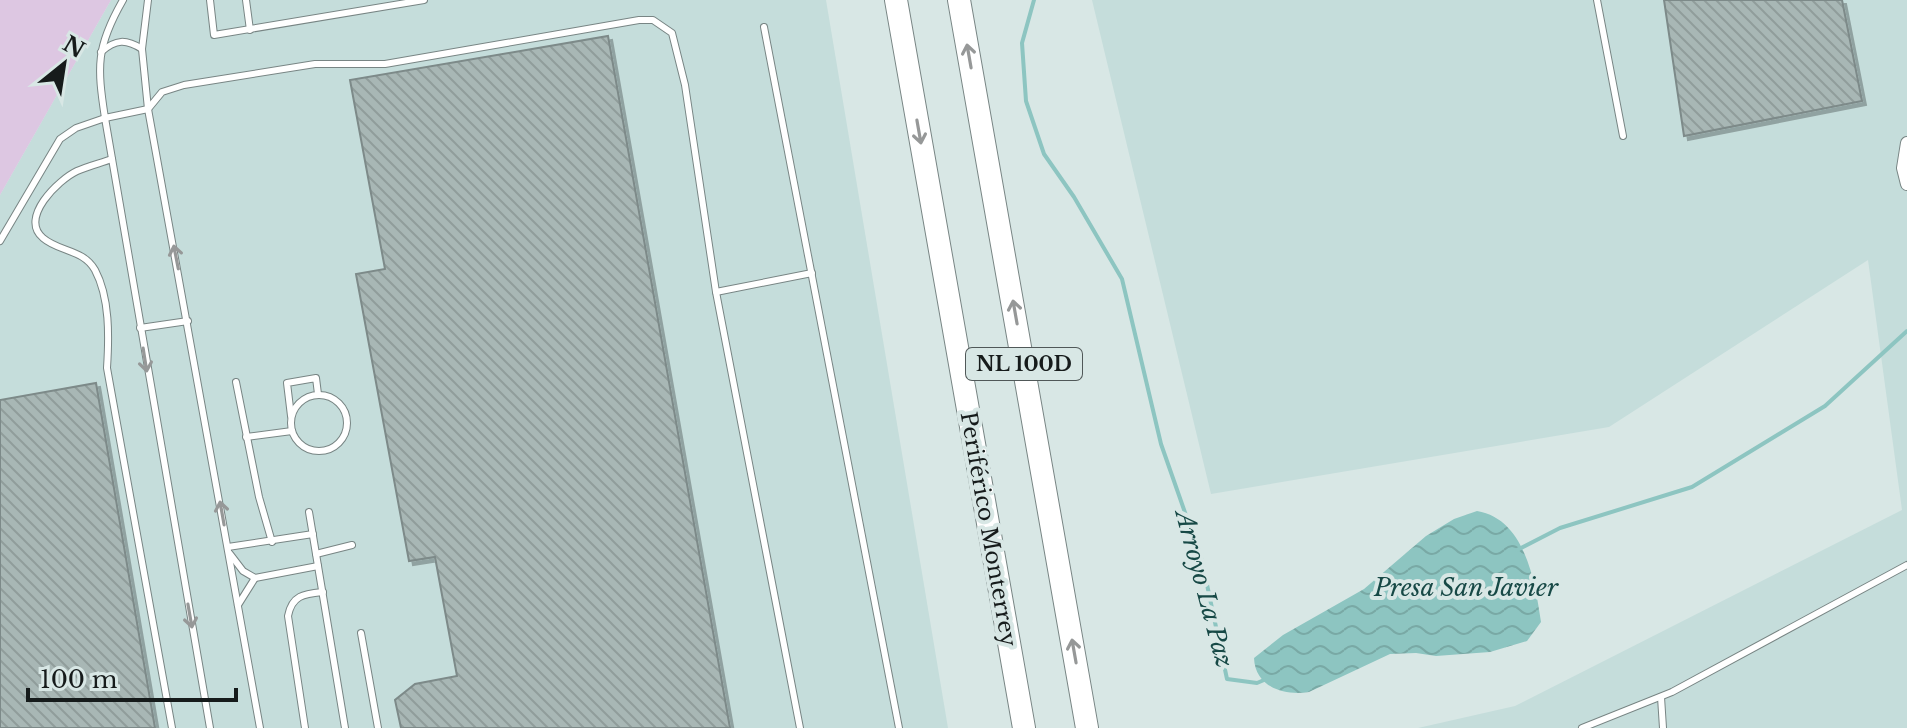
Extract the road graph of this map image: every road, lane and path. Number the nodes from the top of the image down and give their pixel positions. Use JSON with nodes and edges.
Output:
{"nodes":[{"id":1,"x":123,"y":0,"type":"edge"},
{"id":2,"x":148,"y":0,"type":"edge"},
{"id":3,"x":210,"y":0,"type":"edge"},
{"id":4,"x":246,"y":0,"type":"edge"},
{"id":5,"x":424,"y":0,"type":"edge"},
{"id":6,"x":896,"y":0,"type":"edge"},
{"id":7,"x":959,"y":0,"type":"edge"},
{"id":8,"x":1597,"y":0,"type":"edge"},
{"id":9,"x":764,"y":27,"type":"dead end"},
{"id":10,"x":250,"y":30,"type":"junction"},
{"id":11,"x":142,"y":49,"type":"junction"},
{"id":12,"x":100,"y":53,"type":"junction"},
{"id":13,"x":148,"y":109,"type":"junction"},
{"id":14,"x":105,"y":118,"type":"junction"},
{"id":15,"x":1623,"y":136,"type":"dead end"},
{"id":16,"x":1907,"y":143,"type":"edge"},
{"id":17,"x":112,"y":159,"type":"junction"},
{"id":18,"x":1907,"y":184,"type":"edge"},
{"id":19,"x":0,"y":241,"type":"edge"},
{"id":20,"x":812,"y":273,"type":"junction"},
{"id":21,"x":716,"y":292,"type":"junction"},
{"id":22,"x":188,"y":321,"type":"junction"},
{"id":23,"x":140,"y":328,"type":"junction"},
{"id":24,"x":236,"y":382,"type":"dead end"},
{"id":25,"x":318,"y":394,"type":"junction"},
{"id":26,"x":291,"y":416,"type":"junction"},
{"id":27,"x":292,"y":431,"type":"junction"},
{"id":28,"x":246,"y":437,"type":"junction"},
{"id":29,"x":309,"y":512,"type":"dead end"},
{"id":30,"x":313,"y":534,"type":"junction"},
{"id":31,"x":272,"y":542,"type":"junction"},
{"id":32,"x":352,"y":545,"type":"dead end"},
{"id":33,"x":228,"y":550,"type":"junction"},
{"id":34,"x":316,"y":554,"type":"junction"},
{"id":35,"x":1907,"y":565,"type":"edge"},
{"id":36,"x":318,"y":566,"type":"junction"},
{"id":37,"x":255,"y":578,"type":"junction"},
{"id":38,"x":323,"y":592,"type":"junction"},
{"id":39,"x":238,"y":605,"type":"junction"},
{"id":40,"x":361,"y":633,"type":"dead end"},
{"id":41,"x":1661,"y":697,"type":"junction"},
{"id":42,"x":172,"y":728,"type":"edge"},
{"id":43,"x":210,"y":728,"type":"edge"},
{"id":44,"x":260,"y":728,"type":"edge"},
{"id":45,"x":305,"y":728,"type":"edge"},
{"id":46,"x":345,"y":728,"type":"edge"},
{"id":47,"x":378,"y":728,"type":"edge"},
{"id":48,"x":800,"y":728,"type":"edge"},
{"id":49,"x":899,"y":728,"type":"edge"},
{"id":50,"x":1024,"y":728,"type":"edge"},
{"id":51,"x":1087,"y":728,"type":"edge"},
{"id":52,"x":1582,"y":728,"type":"edge"},
{"id":53,"x":1663,"y":728,"type":"edge"}],
"edges":[{"from":1,"to":12,"type":"lane"},
{"from":2,"to":11,"type":"lane"},
{"from":3,"to":10,"type":"lane"},
{"from":4,"to":10,"type":"lane"},
{"from":5,"to":10,"type":"lane"},
{"from":6,"to":50,"type":"highway","name":"Periférico Monterrey","number":"NL 100D","one_way":true},
{"from":51,"to":7,"type":"highway","number":"NL 100D","one_way":true},
{"from":8,"to":15,"type":"lane"},
{"from":9,"to":20,"type":"lane"},
{"from":11,"to":12,"type":"lane"},
{"from":11,"to":13,"type":"lane"},
{"from":12,"to":14,"type":"lane"},
{"from":13,"to":14,"type":"lane"},
{"from":13,"to":21,"type":"lane"},
{"from":22,"to":13,"type":"lane","one_way":true},
{"from":14,"to":17,"type":"lane"},
{"from":14,"to":19,"type":"lane"},
{"from":16,"to":18,"type":"street"},
{"from":17,"to":23,"type":"lane"},
{"from":17,"to":42,"type":"lane"},
{"from":20,"to":21,"type":"lane"},
{"from":20,"to":49,"type":"lane"},
{"from":21,"to":48,"type":"lane"},
{"from":22,"to":23,"type":"lane"},
{"from":33,"to":22,"type":"lane","one_way":true},
{"from":23,"to":43,"type":"lane","one_way":true},
{"from":24,"to":28,"type":"lane"},
{"from":25,"to":26,"type":"lane"},
{"from":25,"to":26,"type":"lane"},
{"from":25,"to":27,"type":"lane"},
{"from":26,"to":27,"type":"lane"},
{"from":27,"to":28,"type":"lane"},
{"from":28,"to":31,"type":"lane"},
{"from":29,"to":30,"type":"lane"},
{"from":30,"to":31,"type":"lane"},
{"from":30,"to":34,"type":"lane"},
{"from":31,"to":33,"type":"lane"},
{"from":32,"to":34,"type":"lane"},
{"from":33,"to":37,"type":"lane"},
{"from":33,"to":39,"type":"lane"},
{"from":34,"to":36,"type":"lane"},
{"from":35,"to":41,"type":"lane"},
{"from":36,"to":37,"type":"lane"},
{"from":36,"to":38,"type":"lane"},
{"from":37,"to":39,"type":"lane"},
{"from":38,"to":45,"type":"lane"},
{"from":38,"to":46,"type":"lane"},
{"from":39,"to":44,"type":"lane"},
{"from":40,"to":47,"type":"lane"},
{"from":41,"to":52,"type":"lane"},
{"from":41,"to":53,"type":"lane"}]}
